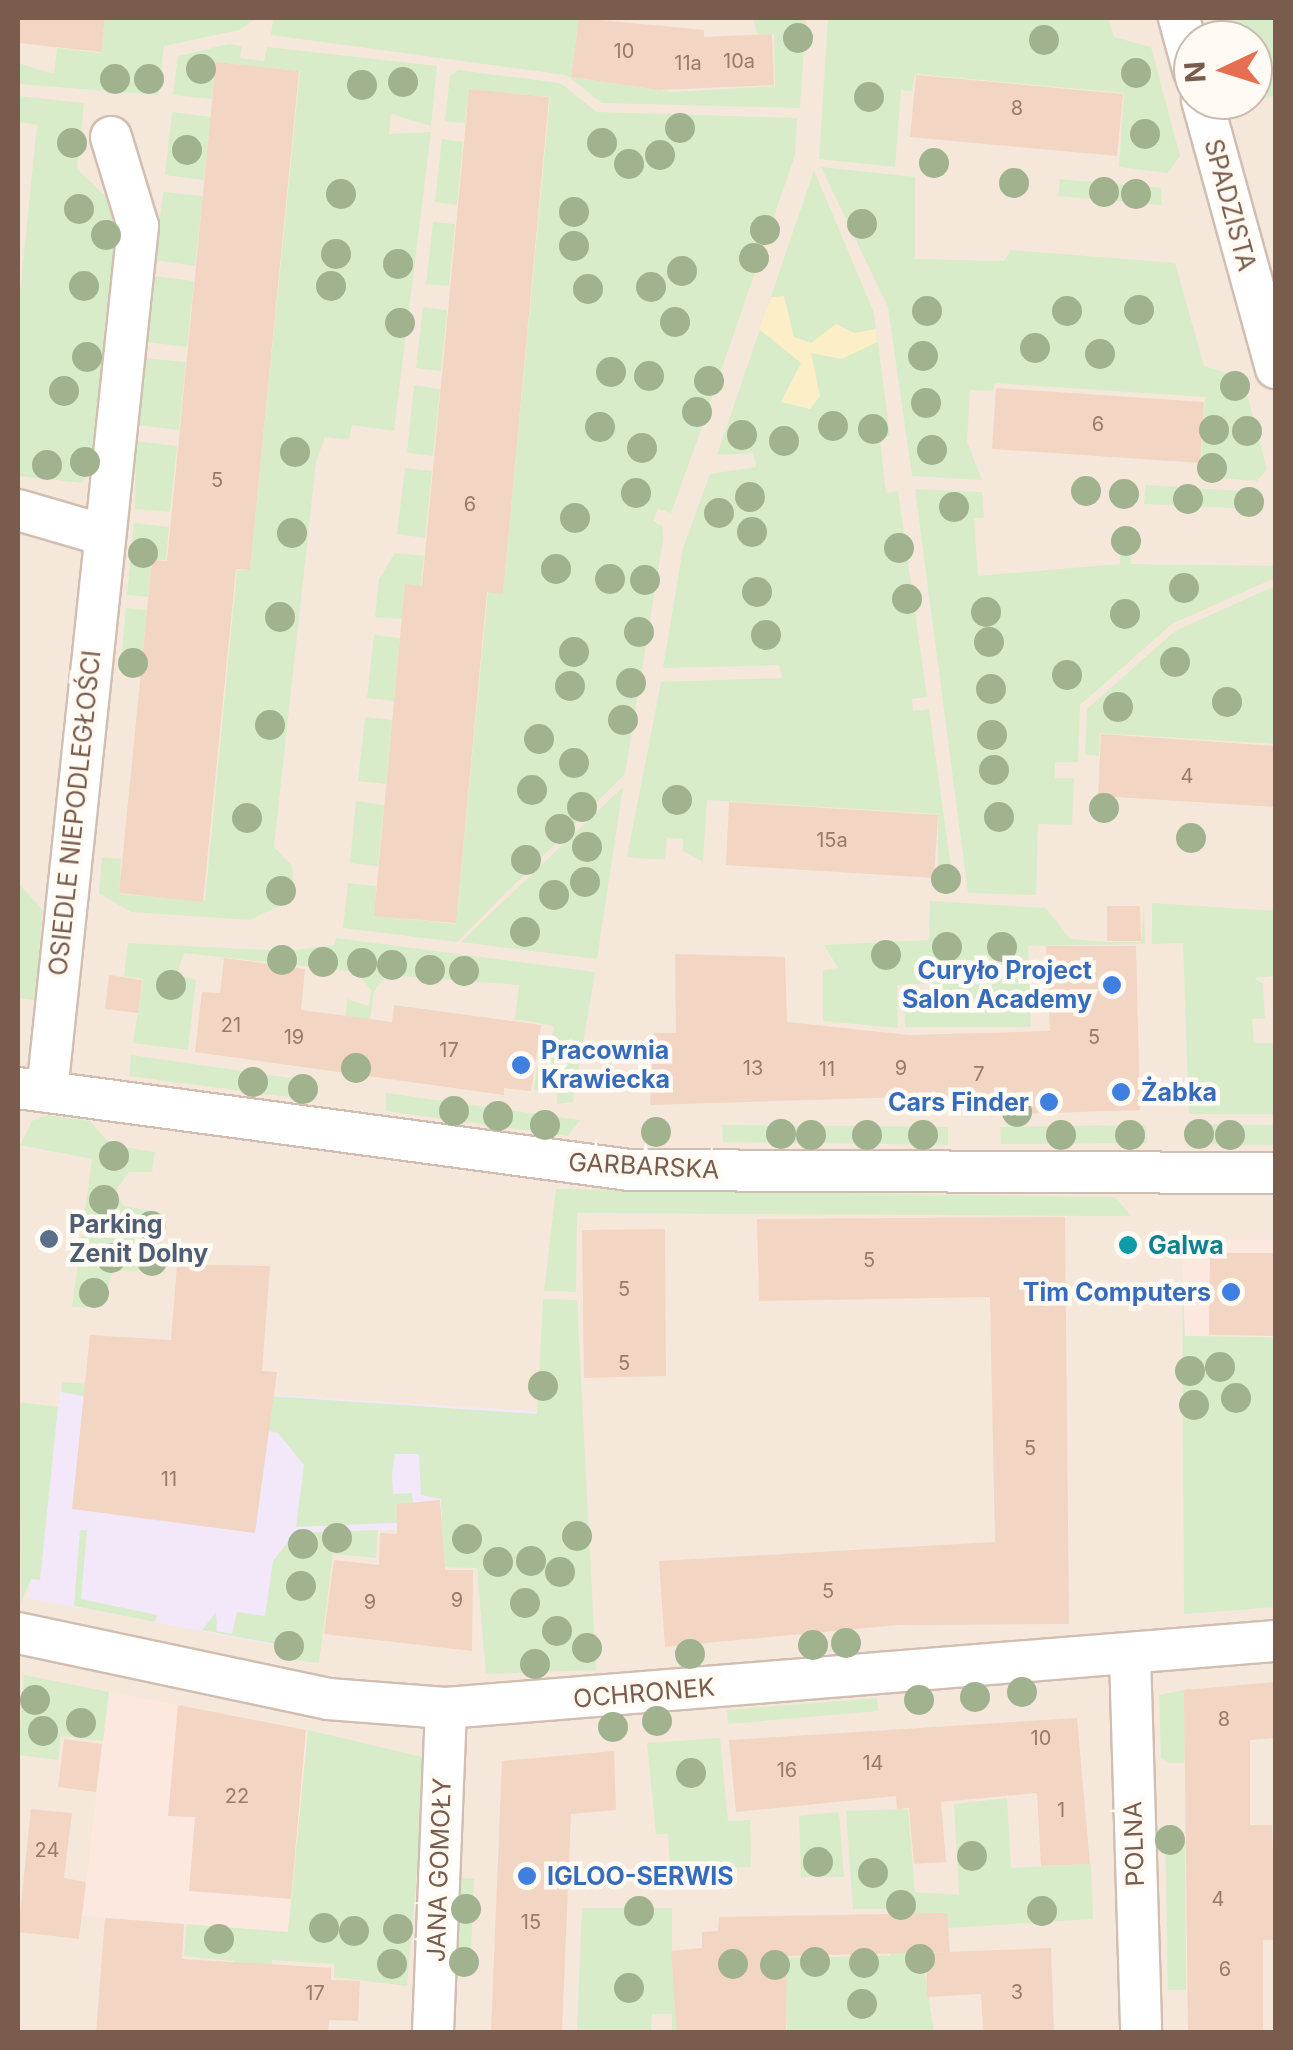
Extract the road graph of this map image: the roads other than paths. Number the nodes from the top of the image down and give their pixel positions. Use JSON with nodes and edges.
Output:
{"nodes":[{"id":1,"x":1208,"y":120,"type":"edge"},
{"id":2,"x":112,"y":137,"type":"dead end"},
{"id":3,"x":1276,"y":368,"type":"edge"},
{"id":4,"x":18,"y":510,"type":"edge"},
{"id":5,"x":104,"y":535,"type":"junction"},
{"id":6,"x":32,"y":1090,"type":"edge"},
{"id":7,"x":1276,"y":1173,"type":"edge"},
{"id":8,"x":18,"y":1632,"type":"edge"},
{"id":9,"x":1276,"y":1640,"type":"edge"},
{"id":10,"x":1130,"y":1654,"type":"junction"},
{"id":11,"x":446,"y":1708,"type":"junction"},
{"id":12,"x":433,"y":2032,"type":"edge"},
{"id":13,"x":1140,"y":2032,"type":"edge"}],
"edges":[{"from":1,"to":3,"type":"street","name":"SPADZISTA"},
{"from":2,"to":5,"type":"street","name":"OSIEDLE NIEPODLEGŁOŚCI"},
{"from":4,"to":5,"type":"street"},
{"from":5,"to":6,"type":"street","name":"OSIEDLE NIEPODLEGŁOŚCI"},
{"from":6,"to":7,"type":"street","name":"GARBARSKA"},
{"from":8,"to":11,"type":"street","name":"OCHRONEK"},
{"from":9,"to":10,"type":"street","name":"OCHRONEK"},
{"from":10,"to":11,"type":"street","name":"OCHRONEK"},
{"from":10,"to":13,"type":"street","name":"POLNA"},
{"from":11,"to":12,"type":"street","name":"JANA GOMOŁY"}]}
